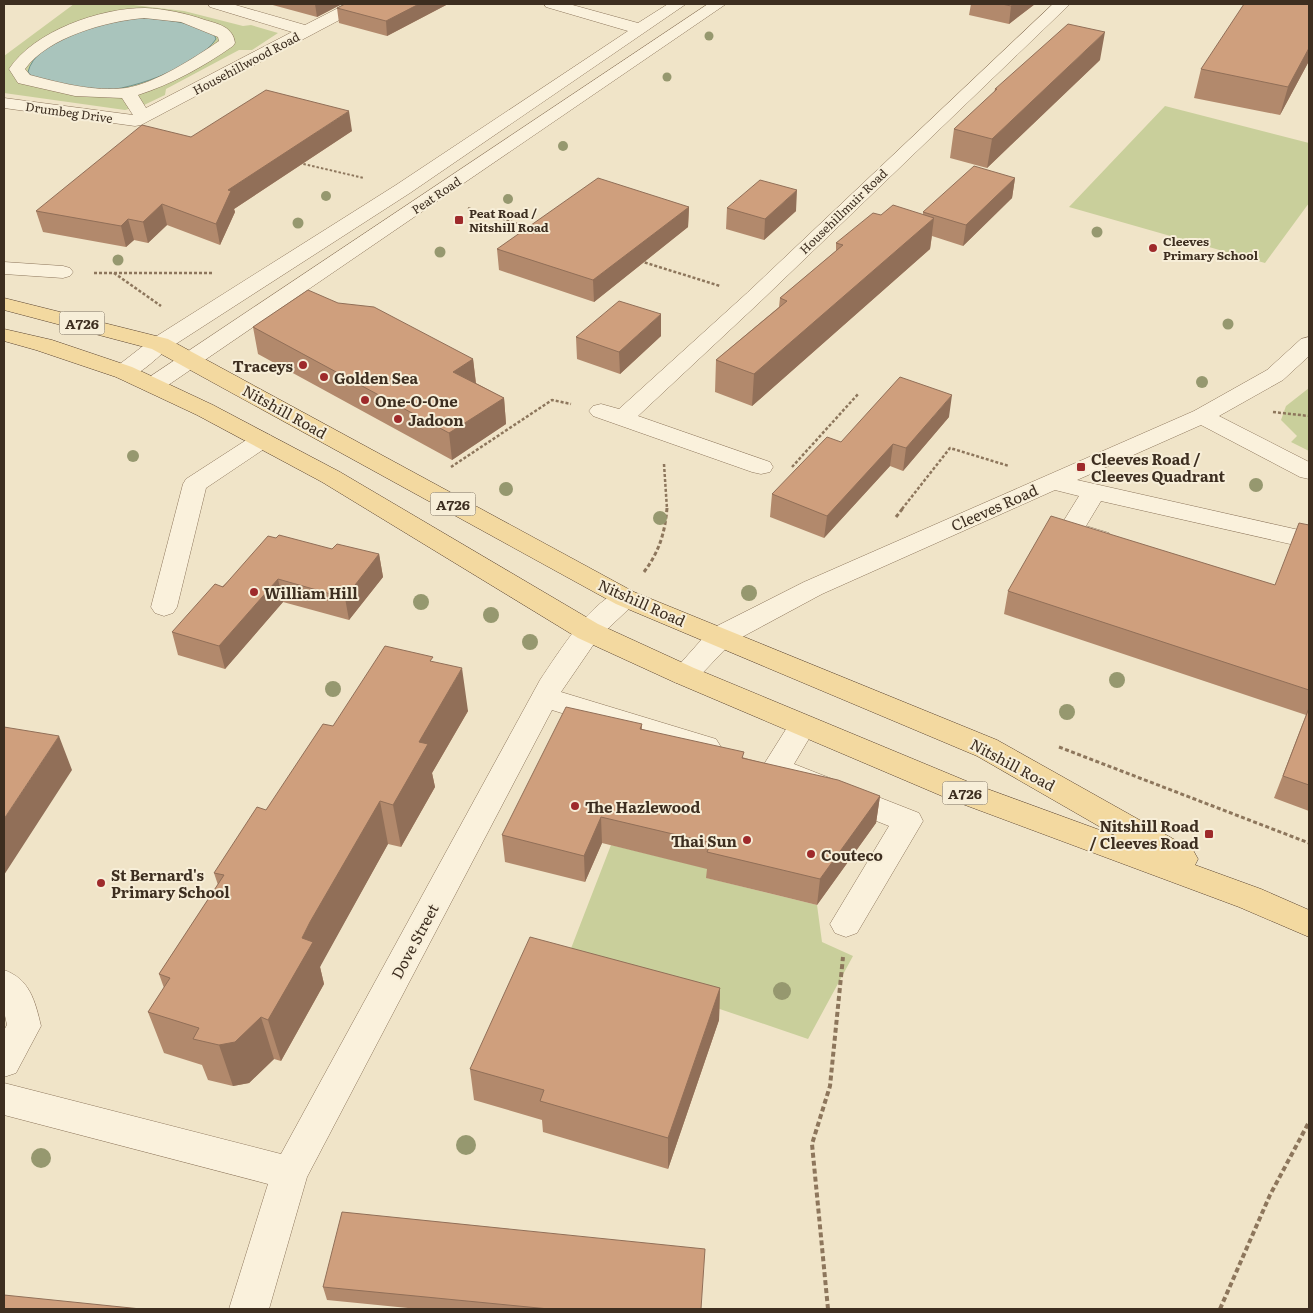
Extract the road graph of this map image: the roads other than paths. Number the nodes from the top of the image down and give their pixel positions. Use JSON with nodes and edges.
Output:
{"nodes":[{"id":1,"x":216,"y":4,"type":"edge"},
{"id":2,"x":358,"y":4,"type":"edge"},
{"id":3,"x":552,"y":4,"type":"edge"},
{"id":4,"x":678,"y":4,"type":"edge"},
{"id":5,"x":718,"y":4,"type":"edge"},
{"id":6,"x":1062,"y":4,"type":"edge"},
{"id":7,"x":640,"y":28,"type":"junction"},
{"id":8,"x":306,"y":31,"type":"junction"},
{"id":9,"x":128,"y":93,"type":"junction"},
{"id":10,"x":4,"y":103,"type":"edge"},
{"id":11,"x":140,"y":118,"type":"junction"},
{"id":12,"x":4,"y":268,"type":"edge"},
{"id":13,"x":63,"y":272,"type":"road end"},
{"id":14,"x":288,"y":296,"type":"junction"},
{"id":15,"x":4,"y":304,"type":"edge"},
{"id":16,"x":312,"y":306,"type":"edge"},
{"id":17,"x":4,"y":335,"type":"edge"},
{"id":18,"x":160,"y":344,"type":"junction"},
{"id":19,"x":1309,"y":344,"type":"edge"},
{"id":20,"x":191,"y":360,"type":"junction"},
{"id":21,"x":124,"y":372,"type":"junction"},
{"id":22,"x":153,"y":385,"type":"junction"},
{"id":23,"x":601,"y":411,"type":"road end"},
{"id":24,"x":1202,"y":416,"type":"junction"},
{"id":25,"x":623,"y":418,"type":"junction"},
{"id":26,"x":262,"y":440,"type":"junction"},
{"id":27,"x":761,"y":467,"type":"road end"},
{"id":28,"x":1309,"y":472,"type":"edge"},
{"id":29,"x":1053,"y":481,"type":"junction"},
{"id":30,"x":1095,"y":490,"type":"junction"},
{"id":31,"x":1299,"y":538,"type":"edge"},
{"id":32,"x":1118,"y":545,"type":"edge"},
{"id":33,"x":624,"y":598,"type":"junction"},
{"id":34,"x":164,"y":607,"type":"dead end"},
{"id":35,"x":588,"y":631,"type":"junction"},
{"id":36,"x":720,"y":636,"type":"junction"},
{"id":37,"x":684,"y":675,"type":"junction"},
{"id":38,"x":545,"y":697,"type":"junction"},
{"id":39,"x":803,"y":725,"type":"junction"},
{"id":40,"x":752,"y":761,"type":"junction"},
{"id":41,"x":1250,"y":898,"type":"junction"},
{"id":42,"x":846,"y":924,"type":"road end"},
{"id":43,"x":1309,"y":924,"type":"edge"},
{"id":44,"x":4,"y":984,"type":"edge"},
{"id":45,"x":4,"y":1062,"type":"edge"},
{"id":46,"x":4,"y":1099,"type":"edge"},
{"id":47,"x":290,"y":1174,"type":"junction"},
{"id":48,"x":250,"y":1309,"type":"edge"}],
"edges":[{"from":1,"to":8,"type":"street"},
{"from":2,"to":8,"type":"street","name":"Househillwood Road"},
{"from":3,"to":7,"type":"street"},
{"from":4,"to":7,"type":"street","name":"Peat Road"},
{"from":5,"to":14,"type":"street","name":"Peat Road"},
{"from":6,"to":25,"type":"street","name":"Househillmuir Road"},
{"from":7,"to":18,"type":"street","name":"Peat Road"},
{"from":8,"to":11,"type":"street","name":"Househillwood Road"},
{"from":9,"to":9,"type":"street"},
{"from":9,"to":11,"type":"street"},
{"from":10,"to":11,"type":"street","name":"Drumbeg Drive"},
{"from":12,"to":13,"type":"street"},
{"from":14,"to":16,"type":"street"},
{"from":14,"to":20,"type":"street","name":"Peat Road"},
{"from":15,"to":18,"type":"main road","name":"Nitshill Road","number":"A726"},
{"from":17,"to":21,"type":"main road","name":"Nitshill Road","number":"A726"},
{"from":18,"to":20,"type":"main road","name":"Nitshill Road","number":"A726"},
{"from":18,"to":21,"type":"street","name":"Peat Road"},
{"from":19,"to":24,"type":"street","name":"Cleeves Road"},
{"from":20,"to":22,"type":"street","name":"Peat Road"},
{"from":20,"to":33,"type":"main road","name":"Nitshill Road","number":"A726"},
{"from":21,"to":22,"type":"main road","name":"Nitshill Road","number":"A726"},
{"from":22,"to":26,"type":"main road","name":"Nitshill Road","number":"A726"},
{"from":23,"to":25,"type":"street"},
{"from":24,"to":28,"type":"street"},
{"from":24,"to":29,"type":"street","name":"Cleeves Road"},
{"from":25,"to":27,"type":"street"},
{"from":26,"to":34,"type":"street"},
{"from":26,"to":35,"type":"main road","name":"Nitshill Road","number":"A726"},
{"from":29,"to":30,"type":"street"},
{"from":29,"to":36,"type":"street","name":"Cleeves Road"},
{"from":30,"to":31,"type":"street"},
{"from":30,"to":32,"type":"street"},
{"from":33,"to":35,"type":"street","name":"Dove Street"},
{"from":33,"to":36,"type":"main road","name":"Nitshill Road","number":"A726"},
{"from":35,"to":37,"type":"main road","name":"Nitshill Road","number":"A726"},
{"from":35,"to":38,"type":"street","name":"Dove Street"},
{"from":36,"to":37,"type":"street","name":"Cleeves Road"},
{"from":36,"to":41,"type":"main road","name":"Nitshill Road","number":"A726"},
{"from":37,"to":39,"type":"main road","name":"Nitshill Road","number":"A726"},
{"from":38,"to":40,"type":"street"},
{"from":38,"to":47,"type":"street","name":"Dove Street"},
{"from":39,"to":40,"type":"street"},
{"from":39,"to":41,"type":"main road","name":"Nitshill Road","number":"A726"},
{"from":40,"to":42,"type":"street"},
{"from":41,"to":43,"type":"main road","name":"Nitshill Road","number":"A726"},
{"from":44,"to":45,"type":"street"},
{"from":46,"to":47,"type":"street"},
{"from":47,"to":48,"type":"street","name":"Dove Street"}]}
